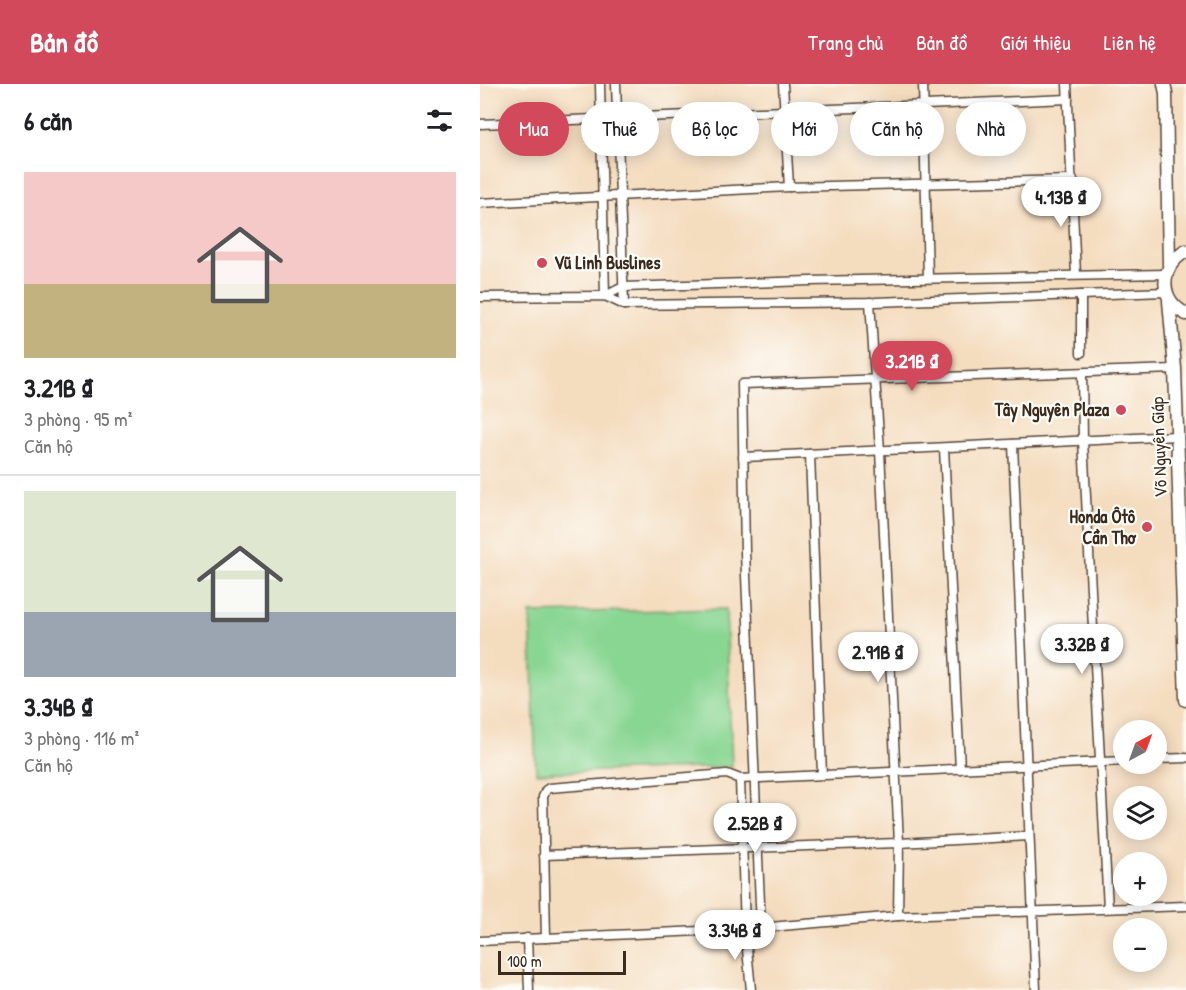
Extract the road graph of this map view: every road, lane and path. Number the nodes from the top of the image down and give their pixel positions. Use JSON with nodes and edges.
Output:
{"nodes":[{"id":1,"x":600,"y":84,"type":"edge"},
{"id":2,"x":616,"y":84,"type":"edge"},
{"id":3,"x":783,"y":84,"type":"edge"},
{"id":4,"x":923,"y":84,"type":"edge"},
{"id":5,"x":1067,"y":84,"type":"edge"},
{"id":6,"x":1164,"y":84,"type":"edge"},
{"id":7,"x":1068,"y":99,"type":"junction"},
{"id":8,"x":601,"y":102,"type":"edge"},
{"id":9,"x":617,"y":102,"type":"edge"},
{"id":10,"x":784,"y":102,"type":"edge"},
{"id":11,"x":924,"y":102,"type":"edge"},
{"id":12,"x":944,"y":105,"type":"edge"},
{"id":13,"x":771,"y":112,"type":"edge"},
{"id":14,"x":659,"y":116,"type":"edge"},
{"id":15,"x":581,"y":119,"type":"edge"},
{"id":16,"x":480,"y":124,"type":"edge"},
{"id":17,"x":603,"y":156,"type":"edge"},
{"id":18,"x":618,"y":156,"type":"edge"},
{"id":19,"x":787,"y":156,"type":"edge"},
{"id":20,"x":925,"y":156,"type":"edge"},
{"id":21,"x":1073,"y":180,"type":"junction"},
{"id":22,"x":926,"y":184,"type":"junction"},
{"id":23,"x":789,"y":187,"type":"junction"},
{"id":24,"x":620,"y":195,"type":"junction"},
{"id":25,"x":604,"y":196,"type":"junction"},
{"id":26,"x":480,"y":203,"type":"edge"},
{"id":27,"x":1186,"y":251,"type":"edge"},
{"id":28,"x":1168,"y":270,"type":"junction"},
{"id":29,"x":1076,"y":275,"type":"junction"},
{"id":30,"x":928,"y":278,"type":"junction"},
{"id":31,"x":623,"y":287,"type":"junction"},
{"id":32,"x":1081,"y":295,"type":"junction"},
{"id":33,"x":605,"y":296,"type":"junction"},
{"id":34,"x":1168,"y":296,"type":"junction"},
{"id":35,"x":480,"y":297,"type":"edge"},
{"id":36,"x":870,"y":302,"type":"junction"},
{"id":37,"x":624,"y":305,"type":"junction"},
{"id":38,"x":1186,"y":314,"type":"edge"},
{"id":39,"x":1081,"y":352,"type":"dead end"},
{"id":40,"x":1175,"y":369,"type":"junction"},
{"id":41,"x":1082,"y":373,"type":"junction"},
{"id":42,"x":875,"y":380,"type":"junction"},
{"id":43,"x":1177,"y":436,"type":"junction"},
{"id":44,"x":1083,"y":441,"type":"junction"},
{"id":45,"x":1013,"y":444,"type":"junction"},
{"id":46,"x":944,"y":448,"type":"junction"},
{"id":47,"x":880,"y":451,"type":"junction"},
{"id":48,"x":810,"y":454,"type":"junction"},
{"id":49,"x":743,"y":457,"type":"junction"},
{"id":50,"x":1186,"y":700,"type":"edge"},
{"id":51,"x":1186,"y":758,"type":"edge"},
{"id":52,"x":1167,"y":759,"type":"edge"},
{"id":53,"x":1113,"y":761,"type":"edge"},
{"id":54,"x":1100,"y":762,"type":"junction"},
{"id":55,"x":1026,"y":766,"type":"junction"},
{"id":56,"x":960,"y":769,"type":"junction"},
{"id":57,"x":895,"y":771,"type":"junction"},
{"id":58,"x":822,"y":775,"type":"junction"},
{"id":59,"x":740,"y":779,"type":"junction"},
{"id":60,"x":755,"y":779,"type":"junction"},
{"id":61,"x":1029,"y":836,"type":"junction"},
{"id":62,"x":899,"y":843,"type":"junction"},
{"id":63,"x":741,"y":847,"type":"junction"},
{"id":64,"x":758,"y":847,"type":"junction"},
{"id":65,"x":544,"y":855,"type":"junction"},
{"id":66,"x":1186,"y":906,"type":"edge"},
{"id":67,"x":1108,"y":908,"type":"junction"},
{"id":68,"x":1032,"y":911,"type":"junction"},
{"id":69,"x":898,"y":916,"type":"junction"},
{"id":70,"x":761,"y":927,"type":"junction"},
{"id":71,"x":745,"y":929,"type":"junction"},
{"id":72,"x":527,"y":938,"type":"junction"},
{"id":73,"x":546,"y":938,"type":"junction"},
{"id":74,"x":480,"y":941,"type":"edge"},
{"id":75,"x":529,"y":990,"type":"edge"},
{"id":76,"x":751,"y":990,"type":"edge"},
{"id":77,"x":1036,"y":990,"type":"edge"}],
"edges":[{"from":1,"to":8,"type":"street"},
{"from":2,"to":9,"type":"street"},
{"from":3,"to":10,"type":"street"},
{"from":4,"to":11,"type":"street"},
{"from":5,"to":7,"type":"street"},
{"from":6,"to":28,"type":"highway"},
{"from":7,"to":12,"type":"street"},
{"from":7,"to":21,"type":"street"},
{"from":13,"to":14,"type":"street"},
{"from":15,"to":16,"type":"street"},
{"from":17,"to":25,"type":"street"},
{"from":18,"to":24,"type":"street"},
{"from":19,"to":23,"type":"street"},
{"from":20,"to":22,"type":"street"},
{"from":21,"to":22,"type":"street"},
{"from":21,"to":29,"type":"street"},
{"from":22,"to":23,"type":"street"},
{"from":22,"to":30,"type":"street"},
{"from":23,"to":24,"type":"street"},
{"from":24,"to":25,"type":"street"},
{"from":24,"to":31,"type":"street"},
{"from":25,"to":26,"type":"street"},
{"from":25,"to":33,"type":"street"},
{"from":27,"to":28,"type":"highway"},
{"from":28,"to":29,"type":"street"},
{"from":28,"to":34,"type":"highway","name":"Võ Nguyên Giáp"},
{"from":29,"to":30,"type":"street"},
{"from":30,"to":31,"type":"street"},
{"from":31,"to":33,"type":"street"},
{"from":31,"to":37,"type":"street"},
{"from":32,"to":34,"type":"street"},
{"from":32,"to":36,"type":"street"},
{"from":32,"to":39,"type":"street"},
{"from":33,"to":35,"type":"street"},
{"from":33,"to":37,"type":"street"},
{"from":34,"to":38,"type":"highway"},
{"from":34,"to":40,"type":"highway","name":"Võ Nguyên Giáp"},
{"from":36,"to":37,"type":"street"},
{"from":36,"to":42,"type":"street"},
{"from":40,"to":41,"type":"street"},
{"from":40,"to":43,"type":"highway","name":"Võ Nguyên Giáp"},
{"from":41,"to":42,"type":"street"},
{"from":41,"to":44,"type":"street"},
{"from":42,"to":47,"type":"street"},
{"from":42,"to":49,"type":"street"},
{"from":43,"to":44,"type":"street"},
{"from":43,"to":50,"type":"highway","name":"Võ Nguyên Giáp"},
{"from":44,"to":45,"type":"street"},
{"from":44,"to":54,"type":"street"},
{"from":45,"to":46,"type":"street"},
{"from":45,"to":55,"type":"street"},
{"from":46,"to":47,"type":"street"},
{"from":46,"to":56,"type":"street"},
{"from":47,"to":48,"type":"street"},
{"from":47,"to":57,"type":"street"},
{"from":48,"to":49,"type":"street"},
{"from":48,"to":58,"type":"street"},
{"from":49,"to":60,"type":"street"},
{"from":51,"to":52,"type":"street"},
{"from":53,"to":54,"type":"street"},
{"from":54,"to":55,"type":"street"},
{"from":54,"to":67,"type":"street"},
{"from":55,"to":56,"type":"street"},
{"from":55,"to":61,"type":"street"},
{"from":56,"to":57,"type":"street"},
{"from":57,"to":58,"type":"street"},
{"from":57,"to":62,"type":"street"},
{"from":58,"to":60,"type":"street"},
{"from":59,"to":60,"type":"street"},
{"from":59,"to":63,"type":"street"},
{"from":59,"to":65,"type":"street"},
{"from":60,"to":64,"type":"street"},
{"from":61,"to":62,"type":"street"},
{"from":61,"to":68,"type":"street"},
{"from":62,"to":64,"type":"street"},
{"from":62,"to":69,"type":"street"},
{"from":63,"to":64,"type":"street"},
{"from":63,"to":65,"type":"street"},
{"from":63,"to":71,"type":"street"},
{"from":64,"to":70,"type":"street"},
{"from":65,"to":73,"type":"street"},
{"from":66,"to":67,"type":"street"},
{"from":67,"to":68,"type":"street"},
{"from":68,"to":69,"type":"street"},
{"from":68,"to":77,"type":"street"},
{"from":69,"to":70,"type":"street"},
{"from":70,"to":71,"type":"street"},
{"from":71,"to":73,"type":"street"},
{"from":71,"to":76,"type":"street"},
{"from":72,"to":73,"type":"street"},
{"from":72,"to":74,"type":"street"},
{"from":72,"to":75,"type":"street"}]}
